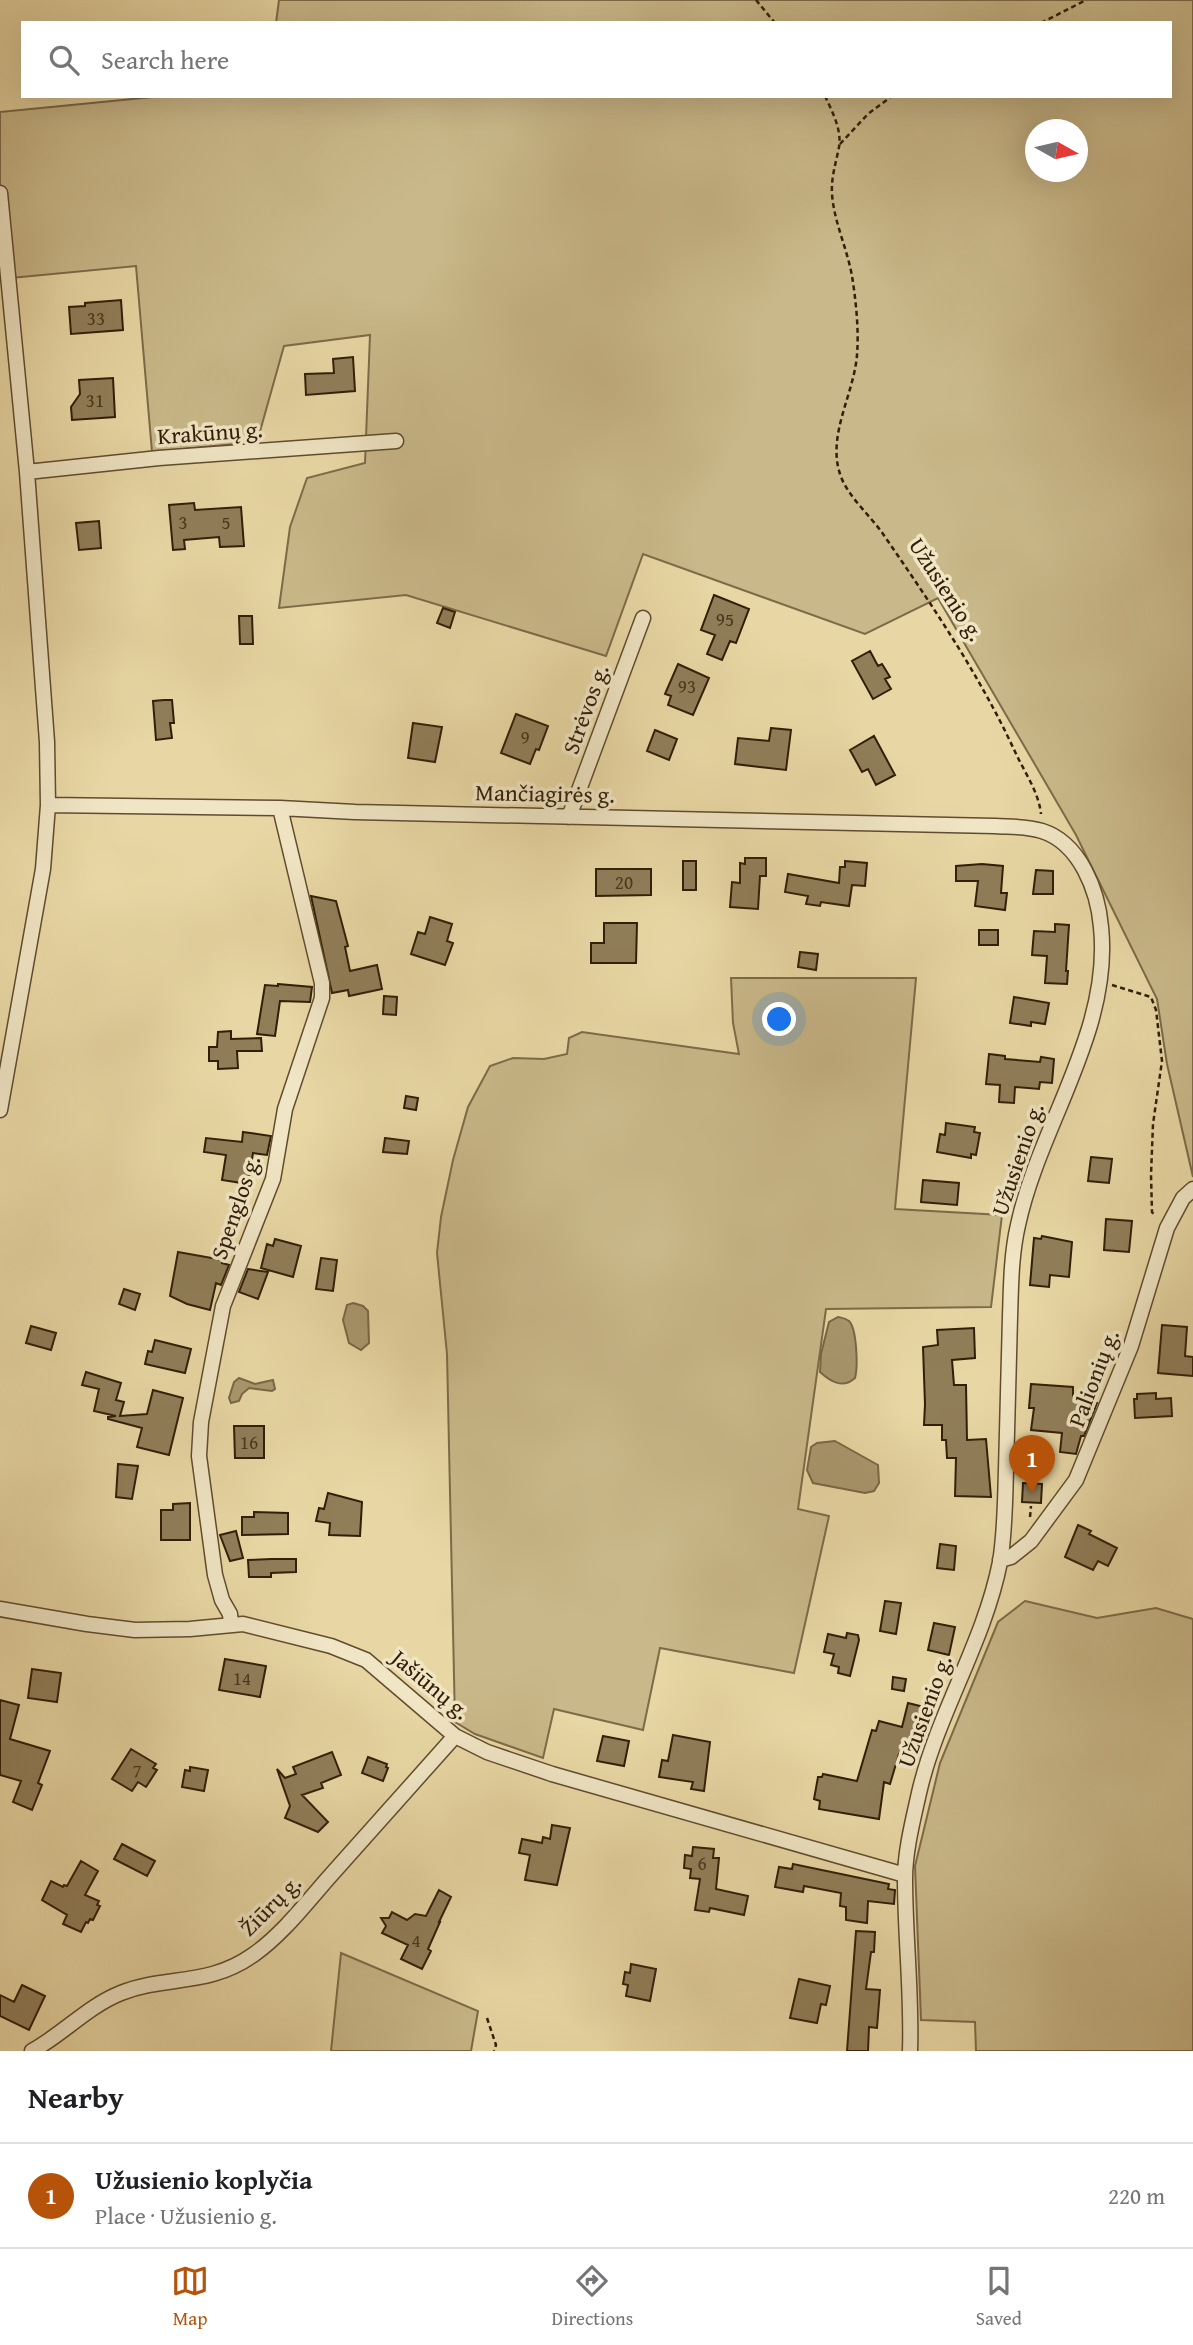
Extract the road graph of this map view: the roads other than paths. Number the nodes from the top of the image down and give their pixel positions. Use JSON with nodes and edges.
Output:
{"nodes":[{"id":1,"x":0,"y":193,"type":"edge"},
{"id":2,"x":396,"y":441,"type":"dead end"},
{"id":3,"x":27,"y":472,"type":"junction"},
{"id":4,"x":643,"y":618,"type":"dead end"},
{"id":5,"x":48,"y":805,"type":"junction"},
{"id":6,"x":279,"y":808,"type":"junction"},
{"id":7,"x":569,"y":817,"type":"junction"},
{"id":8,"x":1040,"y":830,"type":"joint"},
{"id":9,"x":0,"y":1110,"type":"edge"},
{"id":10,"x":1193,"y":1189,"type":"edge"},
{"id":11,"x":1000,"y":1560,"type":"junction"},
{"id":12,"x":0,"y":1609,"type":"edge"},
{"id":13,"x":231,"y":1624,"type":"junction"},
{"id":14,"x":455,"y":1736,"type":"junction"},
{"id":15,"x":905,"y":1875,"type":"junction"},
{"id":16,"x":32,"y":2051,"type":"edge"},
{"id":17,"x":910,"y":2051,"type":"edge"}],
"edges":[{"from":1,"to":3,"type":"street"},
{"from":2,"to":3,"type":"street","name":"Krakūnų g."},
{"from":3,"to":5,"type":"street"},
{"from":4,"to":7,"type":"street","name":"Strėvos g."},
{"from":5,"to":6,"type":"street","name":"Mančiagirės g."},
{"from":5,"to":9,"type":"street"},
{"from":6,"to":7,"type":"street","name":"Mančiagirės g."},
{"from":6,"to":13,"type":"street","name":"Spenglos g."},
{"from":7,"to":8,"type":"street","name":"Mančiagirės g."},
{"from":8,"to":11,"type":"street","name":"Užusienio g."},
{"from":10,"to":11,"type":"street","name":"Palionių g."},
{"from":11,"to":15,"type":"street","name":"Užusienio g."},
{"from":12,"to":13,"type":"street","name":"Jašiūnų g."},
{"from":13,"to":14,"type":"street","name":"Jašiūnų g."},
{"from":14,"to":15,"type":"street","name":"Jašiūnų g."},
{"from":14,"to":16,"type":"street","name":"Žiūrų g."},
{"from":15,"to":17,"type":"street","name":"Užusienio g."}]}
